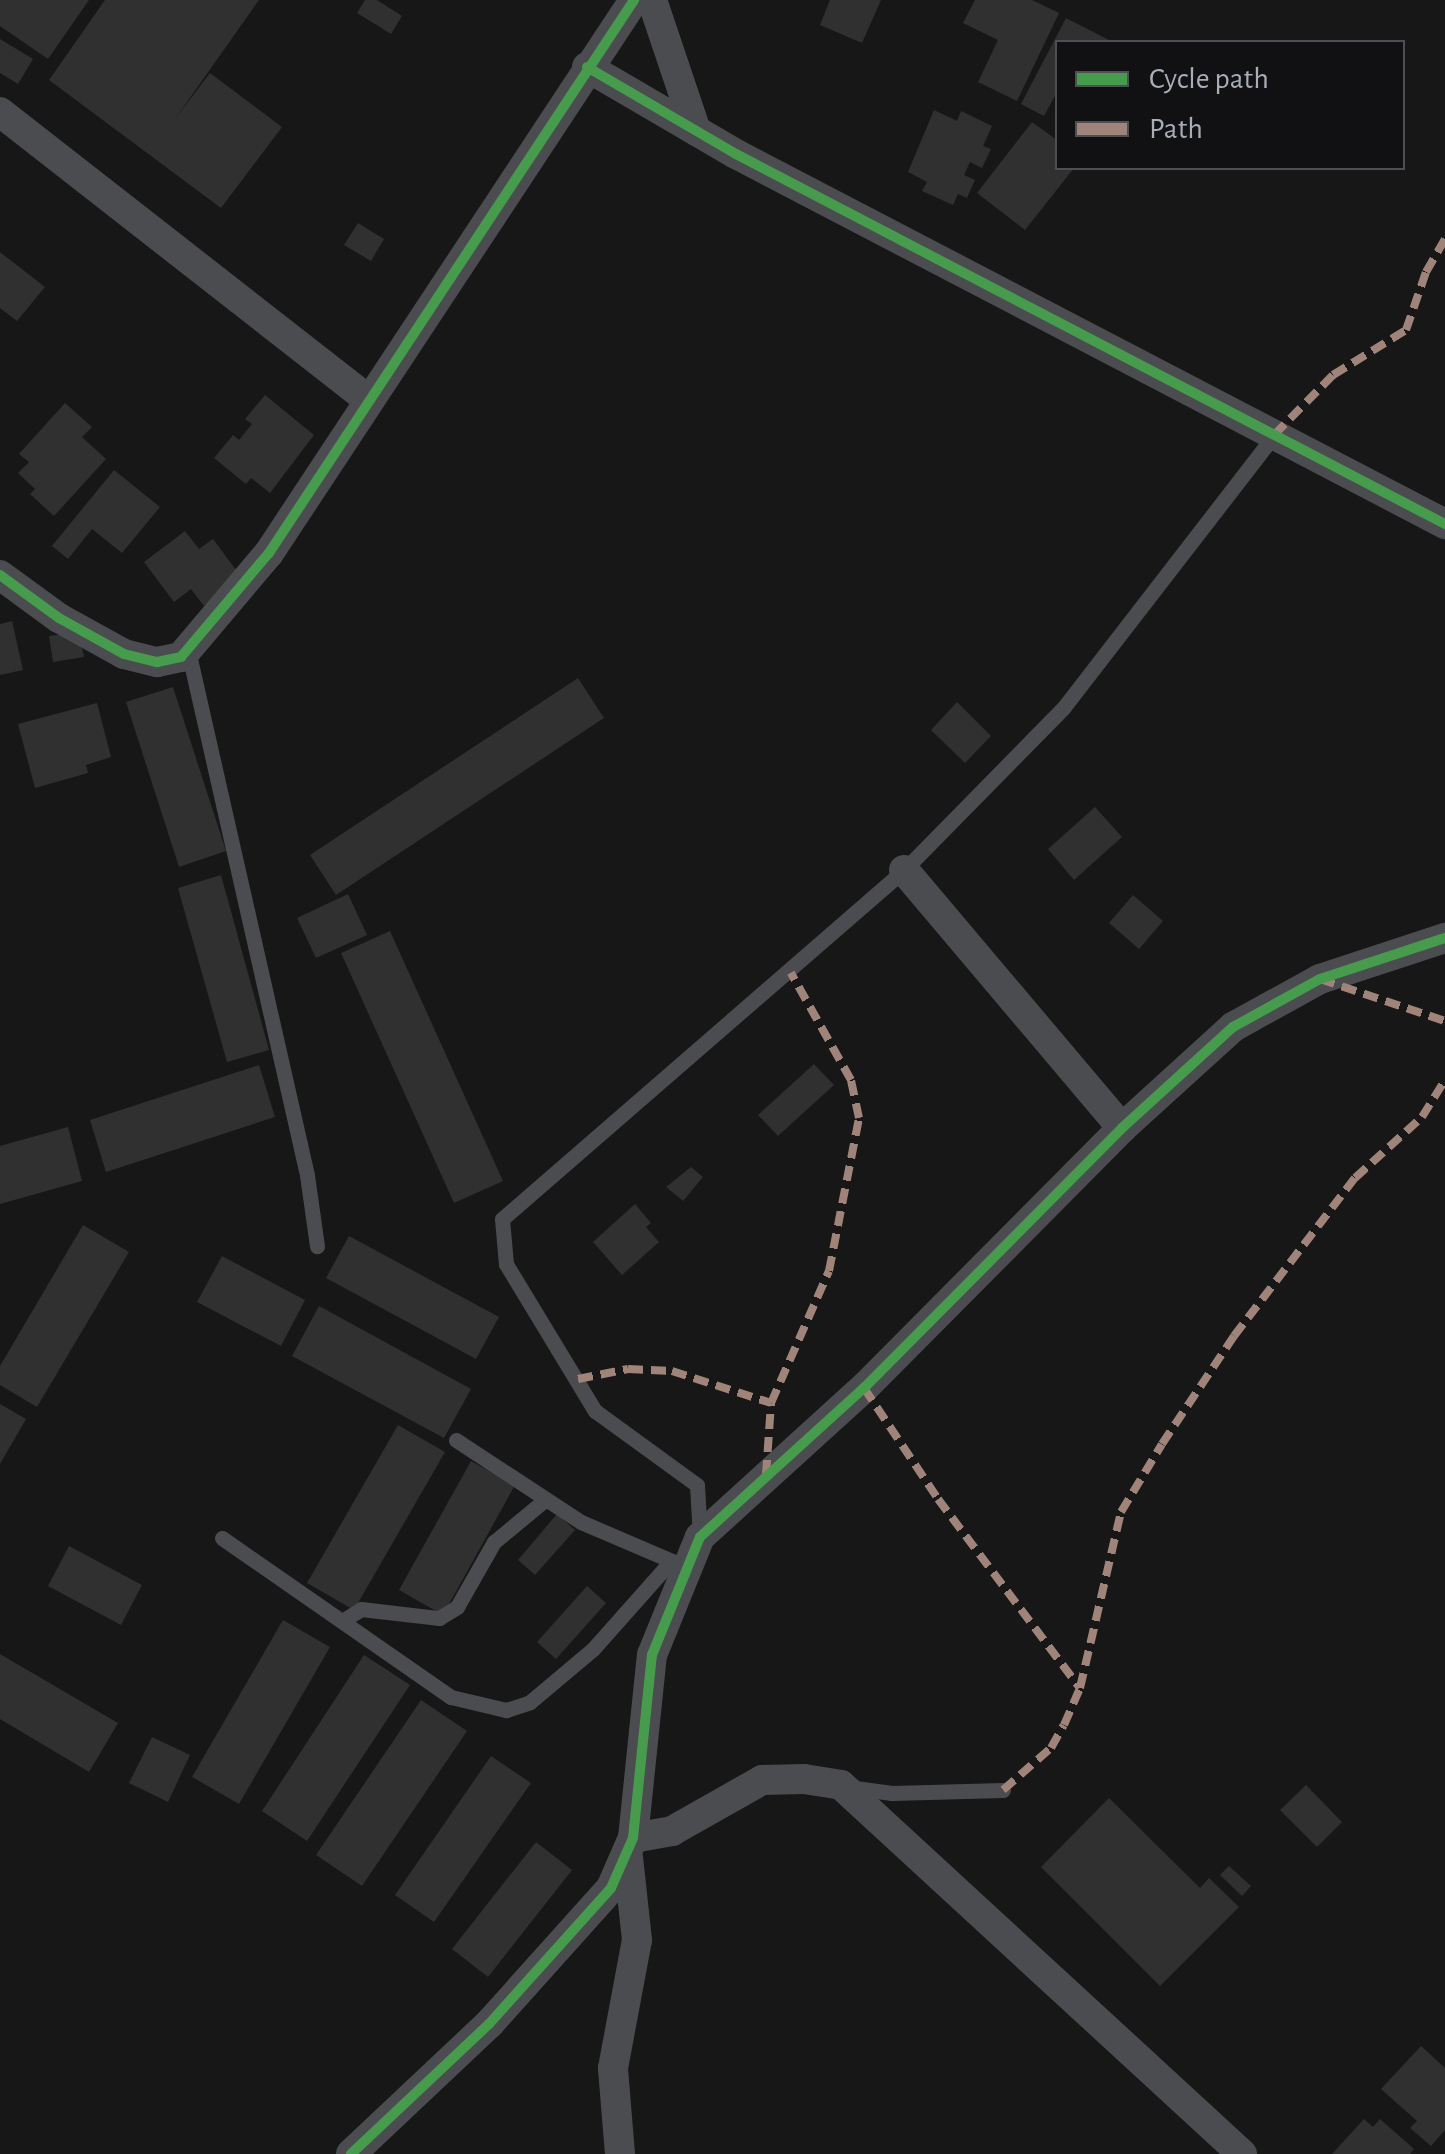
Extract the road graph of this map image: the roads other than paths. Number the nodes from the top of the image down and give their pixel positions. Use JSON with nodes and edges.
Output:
{"nodes":[{"id":1,"x":634,"y":0,"type":"edge"},
{"id":2,"x":652,"y":0,"type":"edge"},
{"id":3,"x":587,"y":67,"type":"junction"},
{"id":4,"x":0,"y":112,"type":"edge"},
{"id":5,"x":696,"y":131,"type":"junction"},
{"id":6,"x":369,"y":400,"type":"junction"},
{"id":7,"x":1274,"y":435,"type":"junction"},
{"id":8,"x":1445,"y":524,"type":"edge"},
{"id":9,"x":0,"y":574,"type":"edge"},
{"id":10,"x":188,"y":650,"type":"junction"},
{"id":11,"x":904,"y":870,"type":"junction"},
{"id":12,"x":1445,"y":938,"type":"edge"},
{"id":13,"x":1122,"y":1128,"type":"junction"},
{"id":14,"x":317,"y":1246,"type":"dead end"},
{"id":15,"x":456,"y":1440,"type":"dead end"},
{"id":16,"x":546,"y":1499,"type":"junction"},
{"id":17,"x":700,"y":1537,"type":"junction"},
{"id":18,"x":222,"y":1538,"type":"dead end"},
{"id":19,"x":679,"y":1564,"type":"junction"},
{"id":20,"x":342,"y":1621,"type":"junction"},
{"id":21,"x":841,"y":1786,"type":"junction"},
{"id":22,"x":1004,"y":1790,"type":"dead end"},
{"id":23,"x":630,"y":1848,"type":"junction"},
{"id":24,"x":351,"y":2154,"type":"edge"},
{"id":25,"x":620,"y":2154,"type":"edge"},
{"id":26,"x":1242,"y":2154,"type":"edge"}],
"edges":[{"from":1,"to":3,"type":"street"},
{"from":2,"to":5,"type":"street"},
{"from":3,"to":5,"type":"street"},
{"from":3,"to":6,"type":"street"},
{"from":4,"to":6,"type":"street"},
{"from":5,"to":7,"type":"street"},
{"from":6,"to":10,"type":"street"},
{"from":7,"to":8,"type":"street"},
{"from":7,"to":11,"type":"lane"},
{"from":9,"to":10,"type":"street"},
{"from":10,"to":14,"type":"lane"},
{"from":11,"to":13,"type":"street"},
{"from":11,"to":17,"type":"lane"},
{"from":12,"to":13,"type":"street"},
{"from":13,"to":17,"type":"street"},
{"from":15,"to":16,"type":"lane"},
{"from":16,"to":19,"type":"lane"},
{"from":16,"to":20,"type":"lane"},
{"from":17,"to":19,"type":"street"},
{"from":18,"to":20,"type":"lane"},
{"from":19,"to":20,"type":"lane"},
{"from":19,"to":23,"type":"street"},
{"from":21,"to":22,"type":"lane"},
{"from":21,"to":23,"type":"street"},
{"from":21,"to":26,"type":"street"},
{"from":23,"to":24,"type":"street"},
{"from":23,"to":25,"type":"street"}]}
